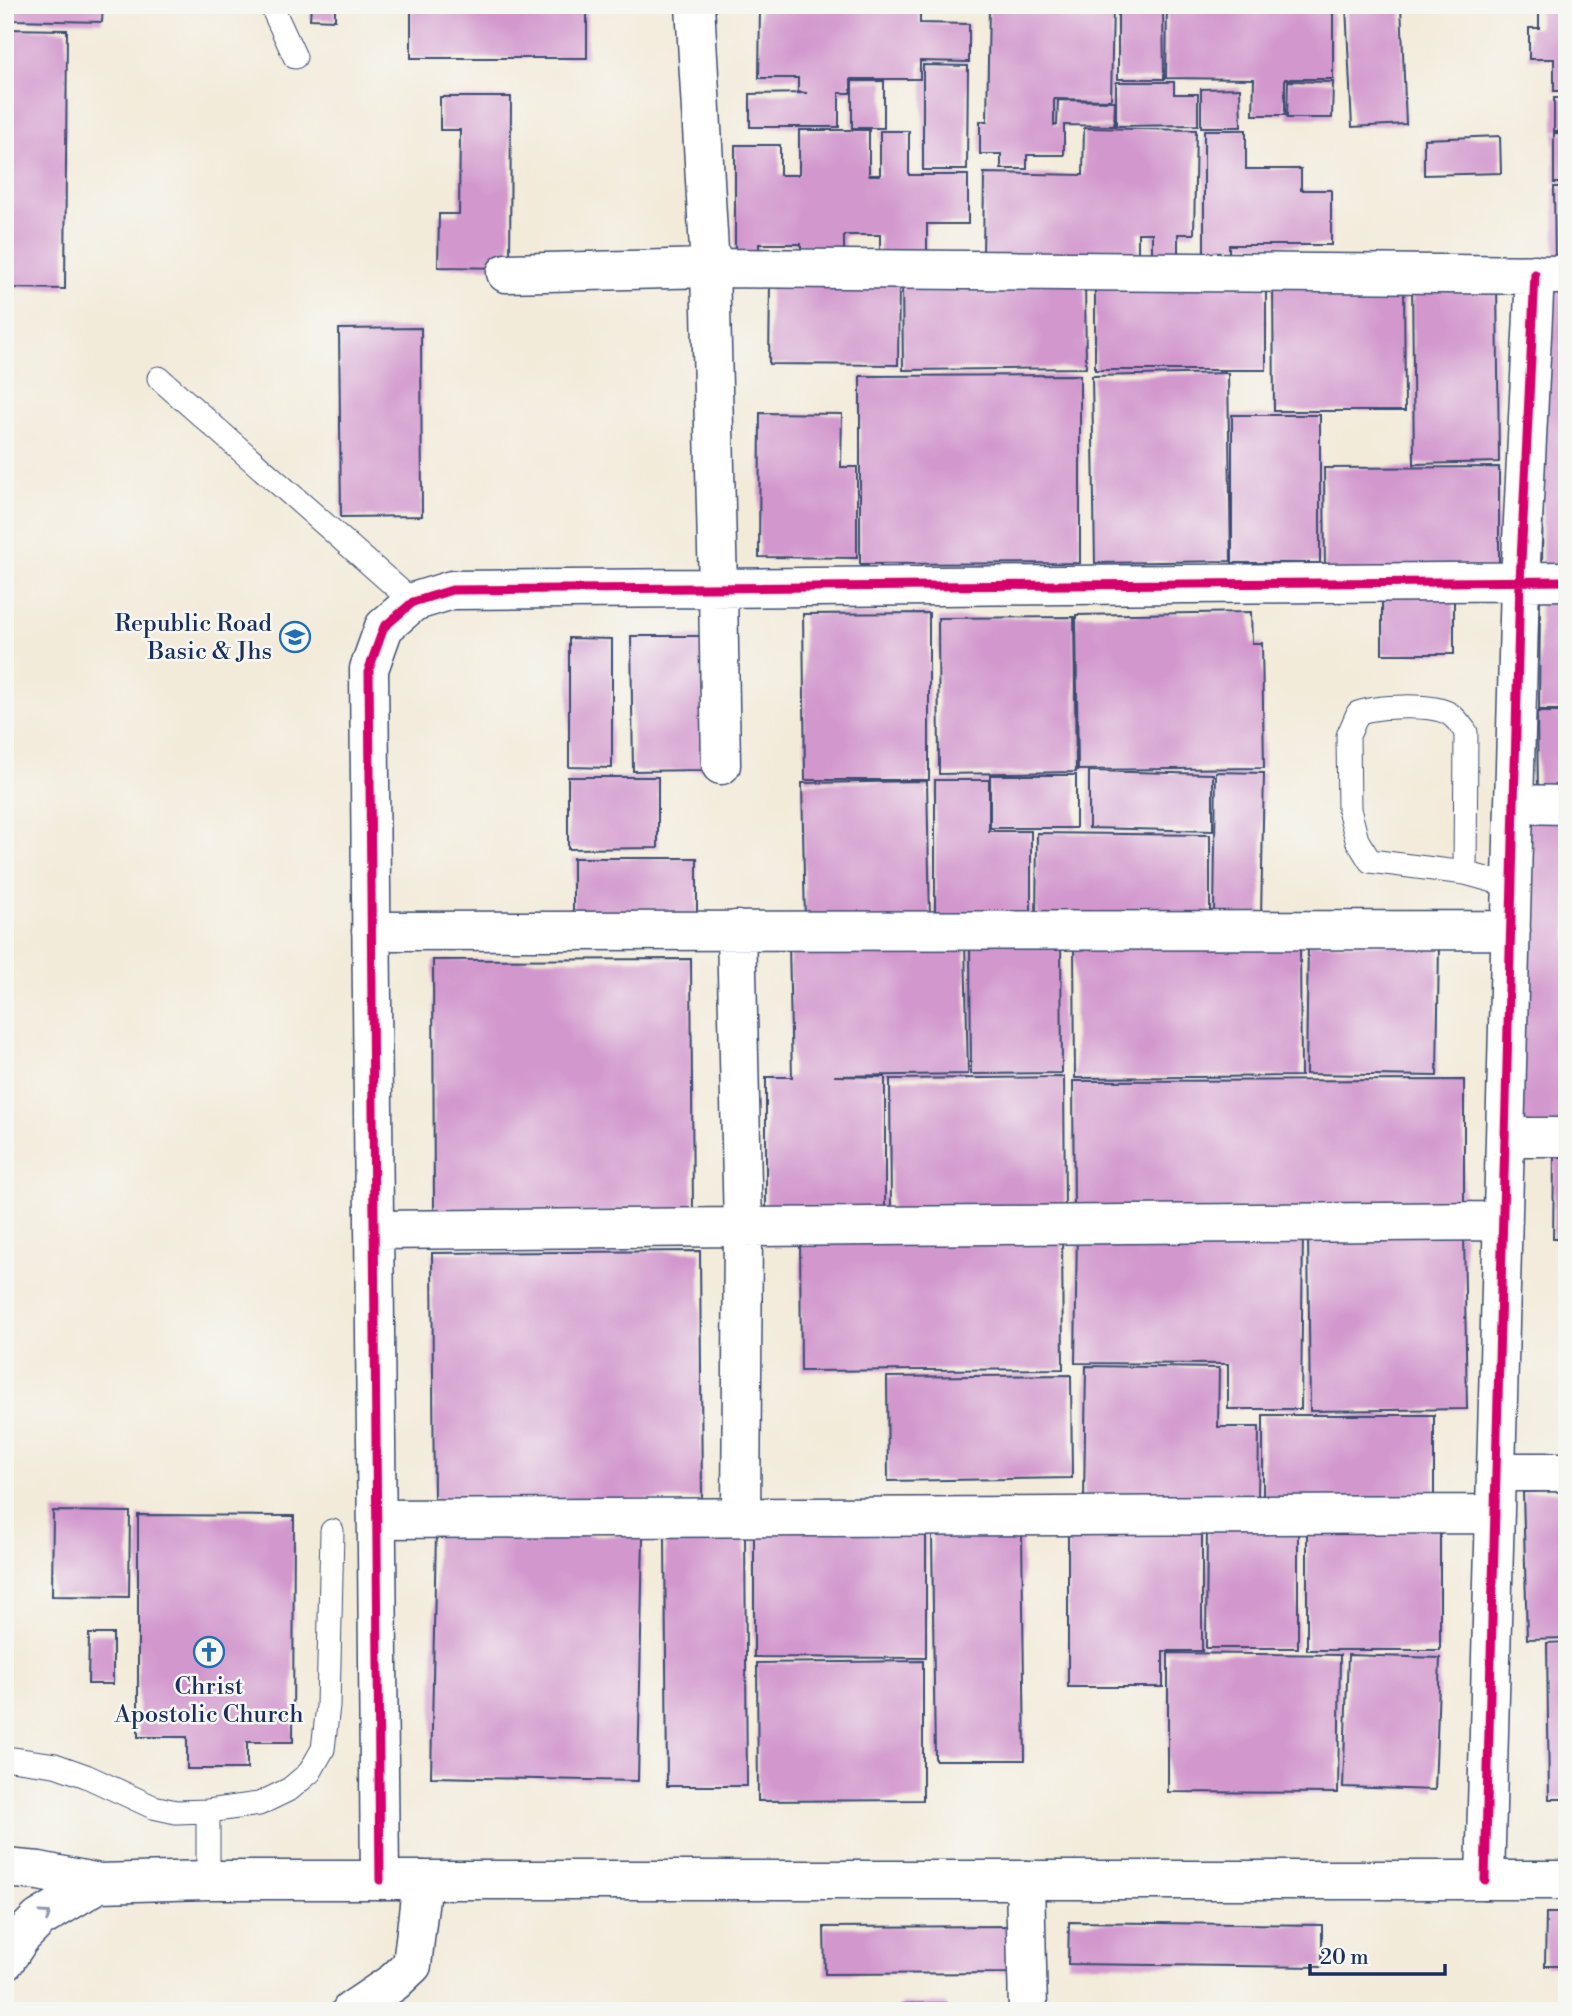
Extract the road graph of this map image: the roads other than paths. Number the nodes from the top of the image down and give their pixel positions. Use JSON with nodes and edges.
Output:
{"nodes":[{"id":1,"x":271,"y":5,"type":"edge"},
{"id":2,"x":695,"y":5,"type":"edge"},
{"id":3,"x":295,"y":57,"type":"dead end"},
{"id":4,"x":710,"y":268,"type":"junction"},
{"id":5,"x":506,"y":273,"type":"dead end"},
{"id":6,"x":1551,"y":274,"type":"edge"},
{"id":7,"x":159,"y":378,"type":"dead end"},
{"id":8,"x":1567,"y":581,"type":"edge"},
{"id":9,"x":1520,"y":582,"type":"junction"},
{"id":10,"x":718,"y":588,"type":"junction"},
{"id":11,"x":413,"y":602,"type":"junction"},
{"id":12,"x":721,"y":765,"type":"dead end"},
{"id":13,"x":1514,"y":804,"type":"junction"},
{"id":14,"x":1567,"y":805,"type":"edge"},
{"id":15,"x":1465,"y":873,"type":"junction"},
{"id":16,"x":1512,"y":886,"type":"junction"},
{"id":17,"x":736,"y":930,"type":"junction"},
{"id":18,"x":1511,"y":930,"type":"junction"},
{"id":19,"x":371,"y":931,"type":"junction"},
{"id":20,"x":1505,"y":1137,"type":"junction"},
{"id":21,"x":1567,"y":1137,"type":"edge"},
{"id":22,"x":1503,"y":1221,"type":"junction"},
{"id":23,"x":743,"y":1227,"type":"junction"},
{"id":24,"x":374,"y":1230,"type":"junction"},
{"id":25,"x":1496,"y":1472,"type":"junction"},
{"id":26,"x":1567,"y":1472,"type":"edge"},
{"id":27,"x":1495,"y":1514,"type":"junction"},
{"id":28,"x":741,"y":1517,"type":"junction"},
{"id":29,"x":377,"y":1519,"type":"junction"},
{"id":30,"x":331,"y":1531,"type":"dead end"},
{"id":31,"x":5,"y":1758,"type":"edge"},
{"id":32,"x":208,"y":1811,"type":"junction"},
{"id":33,"x":5,"y":1868,"type":"edge"},
{"id":34,"x":208,"y":1880,"type":"junction"},
{"id":35,"x":380,"y":1880,"type":"junction"},
{"id":36,"x":422,"y":1880,"type":"junction"},
{"id":37,"x":1025,"y":1880,"type":"junction"},
{"id":38,"x":1485,"y":1880,"type":"junction"},
{"id":39,"x":1567,"y":1880,"type":"edge"},
{"id":40,"x":99,"y":1883,"type":"junction"},
{"id":41,"x":5,"y":1961,"type":"edge"},
{"id":42,"x":351,"y":2011,"type":"edge"},
{"id":43,"x":1028,"y":2011,"type":"edge"}],
"edges":[{"from":1,"to":3,"type":"lane"},
{"from":2,"to":4,"type":"street"},
{"from":4,"to":5,"type":"street"},
{"from":4,"to":6,"type":"street"},
{"from":4,"to":10,"type":"street"},
{"from":6,"to":9,"type":"street"},
{"from":7,"to":11,"type":"lane"},
{"from":8,"to":9,"type":"street"},
{"from":9,"to":10,"type":"street"},
{"from":9,"to":13,"type":"street"},
{"from":10,"to":11,"type":"street"},
{"from":10,"to":12,"type":"street"},
{"from":11,"to":19,"type":"street"},
{"from":13,"to":14,"type":"street"},
{"from":13,"to":16,"type":"street"},
{"from":15,"to":15,"type":"lane"},
{"from":15,"to":16,"type":"lane"},
{"from":16,"to":18,"type":"street"},
{"from":17,"to":18,"type":"street"},
{"from":17,"to":19,"type":"street"},
{"from":17,"to":23,"type":"street"},
{"from":18,"to":20,"type":"street"},
{"from":19,"to":24,"type":"street"},
{"from":20,"to":21,"type":"street"},
{"from":20,"to":22,"type":"street"},
{"from":22,"to":23,"type":"street"},
{"from":22,"to":25,"type":"street"},
{"from":23,"to":24,"type":"street"},
{"from":23,"to":28,"type":"street"},
{"from":24,"to":29,"type":"street"},
{"from":25,"to":26,"type":"street"},
{"from":25,"to":27,"type":"street"},
{"from":27,"to":28,"type":"street"},
{"from":27,"to":38,"type":"street"},
{"from":28,"to":29,"type":"street"},
{"from":29,"to":35,"type":"street"},
{"from":30,"to":32,"type":"lane"},
{"from":31,"to":32,"type":"lane"},
{"from":32,"to":34,"type":"lane"},
{"from":33,"to":40,"type":"street"},
{"from":34,"to":35,"type":"street"},
{"from":34,"to":40,"type":"street"},
{"from":35,"to":36,"type":"street"},
{"from":36,"to":37,"type":"street"},
{"from":36,"to":42,"type":"street"},
{"from":37,"to":38,"type":"street"},
{"from":37,"to":43,"type":"street"},
{"from":38,"to":39,"type":"street"},
{"from":41,"to":40,"type":"street","one_way":true}]}
